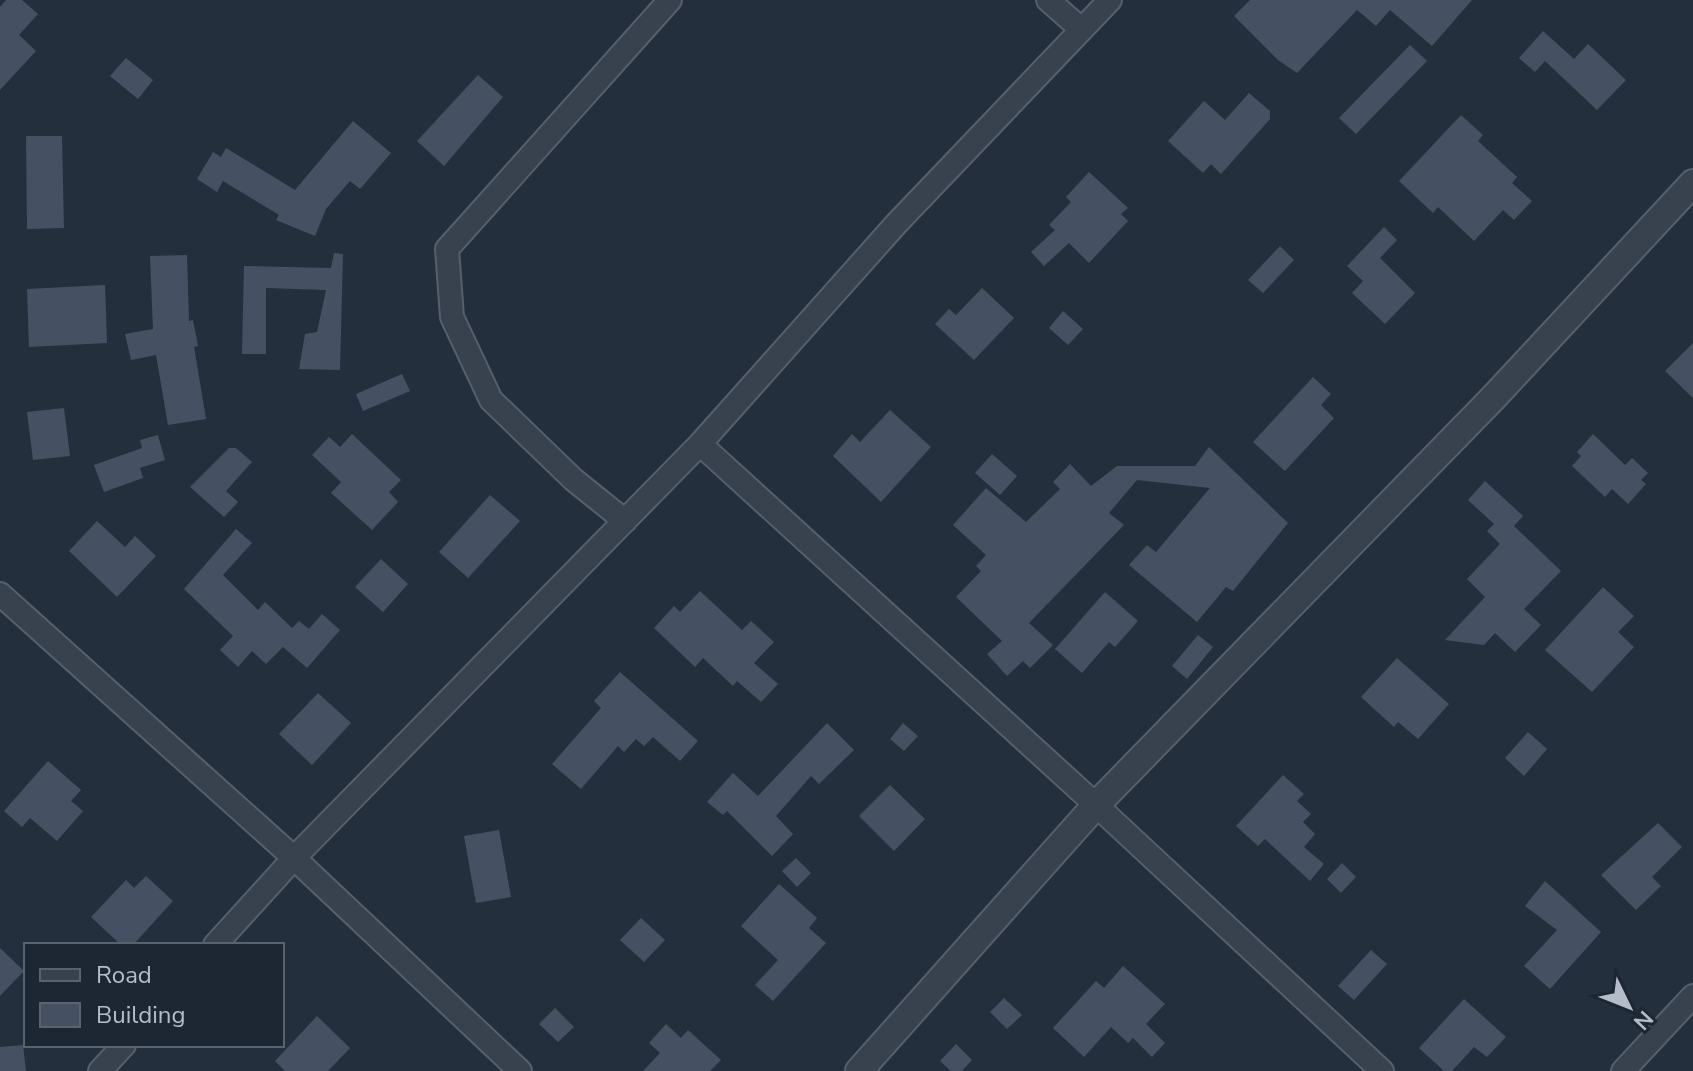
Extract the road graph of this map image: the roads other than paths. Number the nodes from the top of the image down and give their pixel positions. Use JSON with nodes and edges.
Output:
{"nodes":[{"id":1,"x":670,"y":0,"type":"edge"},
{"id":2,"x":1048,"y":0,"type":"edge"},
{"id":3,"x":1110,"y":0,"type":"edge"},
{"id":4,"x":1081,"y":29,"type":"junction"},
{"id":5,"x":1693,"y":183,"type":"edge"},
{"id":6,"x":700,"y":444,"type":"junction"},
{"id":7,"x":625,"y":521,"type":"junction"},
{"id":8,"x":0,"y":594,"type":"edge"},
{"id":9,"x":1096,"y":805,"type":"junction"},
{"id":10,"x":294,"y":858,"type":"junction"},
{"id":11,"x":217,"y":943,"type":"edge"},
{"id":12,"x":1693,"y":996,"type":"edge"},
{"id":13,"x":122,"y":1047,"type":"edge"},
{"id":14,"x":100,"y":1071,"type":"edge"},
{"id":15,"x":520,"y":1071,"type":"edge"},
{"id":16,"x":859,"y":1071,"type":"edge"},
{"id":17,"x":1382,"y":1071,"type":"edge"},
{"id":18,"x":1623,"y":1071,"type":"edge"}],
"edges":[{"from":1,"to":7,"type":"street"},
{"from":2,"to":4,"type":"street"},
{"from":3,"to":4,"type":"street"},
{"from":4,"to":6,"type":"street"},
{"from":5,"to":9,"type":"street"},
{"from":6,"to":7,"type":"street"},
{"from":6,"to":9,"type":"street"},
{"from":7,"to":10,"type":"street"},
{"from":8,"to":10,"type":"street"},
{"from":9,"to":16,"type":"street"},
{"from":9,"to":17,"type":"street"},
{"from":10,"to":11,"type":"street"},
{"from":10,"to":15,"type":"street"},
{"from":12,"to":18,"type":"street"},
{"from":13,"to":14,"type":"street"}]}
